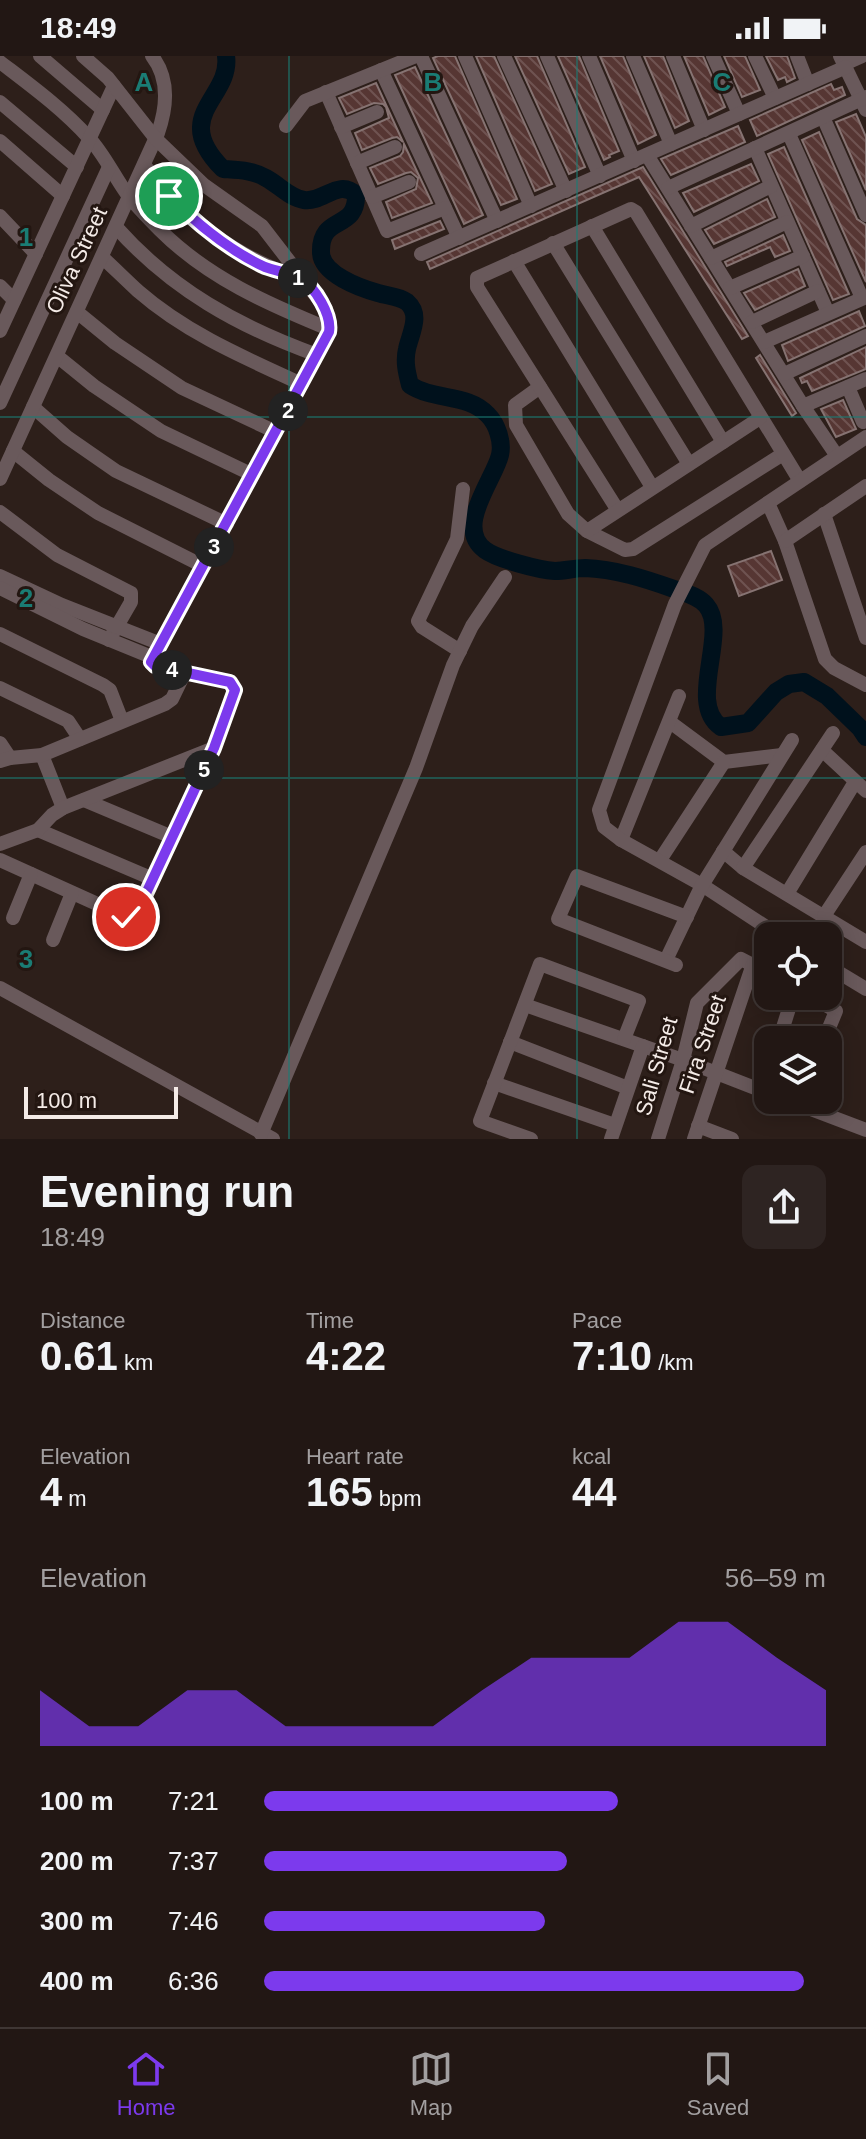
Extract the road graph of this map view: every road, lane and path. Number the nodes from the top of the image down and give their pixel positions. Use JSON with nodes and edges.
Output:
{"nodes":[{"id":1,"x":40,"y":56,"type":"edge"},
{"id":2,"x":83,"y":56,"type":"edge"},
{"id":3,"x":152,"y":56,"type":"edge"},
{"id":4,"x":419,"y":56,"type":"edge"},
{"id":5,"x":465,"y":56,"type":"edge"},
{"id":6,"x":504,"y":56,"type":"edge"},
{"id":7,"x":547,"y":56,"type":"edge"},
{"id":8,"x":589,"y":56,"type":"edge"},
{"id":9,"x":633,"y":56,"type":"edge"},
{"id":10,"x":673,"y":56,"type":"edge"},
{"id":11,"x":713,"y":56,"type":"edge"},
{"id":12,"x":755,"y":56,"type":"edge"},
{"id":13,"x":797,"y":56,"type":"edge"},
{"id":14,"x":862,"y":56,"type":"edge"},
{"id":15,"x":0,"y":62,"type":"edge"},
{"id":16,"x":843,"y":62,"type":"edge"},
{"id":17,"x":381,"y":70,"type":"junction"},
{"id":18,"x":808,"y":84,"type":"junction"},
{"id":19,"x":114,"y":86,"type":"junction"},
{"id":20,"x":326,"y":92,"type":"junction"},
{"id":21,"x":775,"y":98,"type":"junction"},
{"id":22,"x":0,"y":102,"type":"edge"},
{"id":23,"x":864,"y":102,"type":"edge"},
{"id":24,"x":103,"y":110,"type":"junction"},
{"id":25,"x":377,"y":112,"type":"dead end"},
{"id":26,"x":739,"y":114,"type":"junction"},
{"id":27,"x":823,"y":117,"type":"junction"},
{"id":28,"x":286,"y":126,"type":"dead end"},
{"id":29,"x":341,"y":127,"type":"junction"},
{"id":30,"x":704,"y":130,"type":"junction"},
{"id":31,"x":789,"y":134,"type":"junction"},
{"id":32,"x":90,"y":138,"type":"junction"},
{"id":33,"x":156,"y":139,"type":"junction"},
{"id":34,"x":0,"y":141,"type":"edge"},
{"id":35,"x":671,"y":144,"type":"junction"},
{"id":36,"x":395,"y":147,"type":"dead end"},
{"id":37,"x":755,"y":148,"type":"junction"},
{"id":38,"x":641,"y":158,"type":"junction"},
{"id":39,"x":357,"y":163,"type":"junction"},
{"id":40,"x":144,"y":165,"type":"junction"},
{"id":41,"x":77,"y":167,"type":"junction"},
{"id":42,"x":109,"y":167,"type":"junction"},
{"id":43,"x":600,"y":176,"type":"junction"},
{"id":44,"x":409,"y":182,"type":"dead end"},
{"id":45,"x":771,"y":186,"type":"junction"},
{"id":46,"x":668,"y":188,"type":"junction"},
{"id":47,"x":566,"y":191,"type":"junction"},
{"id":48,"x":63,"y":196,"type":"junction"},
{"id":49,"x":130,"y":197,"type":"junction"},
{"id":50,"x":372,"y":197,"type":"junction"},
{"id":51,"x":531,"y":206,"type":"junction"},
{"id":52,"x":445,"y":208,"type":"junction"},
{"id":53,"x":866,"y":215,"type":"edge"},
{"id":54,"x":0,"y":216,"type":"edge"},
{"id":55,"x":497,"y":221,"type":"junction"},
{"id":56,"x":787,"y":222,"type":"junction"},
{"id":57,"x":592,"y":226,"type":"junction"},
{"id":58,"x":691,"y":226,"type":"junction"},
{"id":59,"x":116,"y":227,"type":"junction"},
{"id":60,"x":459,"y":238,"type":"junction"},
{"id":61,"x":553,"y":243,"type":"junction"},
{"id":62,"x":36,"y":254,"type":"junction"},
{"id":63,"x":421,"y":254,"type":"dead end"},
{"id":64,"x":803,"y":256,"type":"junction"},
{"id":65,"x":102,"y":257,"type":"junction"},
{"id":66,"x":711,"y":258,"type":"junction"},
{"id":67,"x":514,"y":261,"type":"junction"},
{"id":68,"x":303,"y":280,"type":"junction"},
{"id":69,"x":0,"y":286,"type":"edge"},
{"id":70,"x":730,"y":288,"type":"junction"},
{"id":71,"x":818,"y":291,"type":"junction"},
{"id":72,"x":864,"y":298,"type":"edge"},
{"id":73,"x":14,"y":300,"type":"junction"},
{"id":74,"x":77,"y":312,"type":"junction"},
{"id":75,"x":828,"y":313,"type":"junction"},
{"id":76,"x":752,"y":322,"type":"junction"},
{"id":77,"x":329,"y":323,"type":"junction"},
{"id":78,"x":0,"y":331,"type":"edge"},
{"id":79,"x":866,"y":336,"type":"edge"},
{"id":80,"x":764,"y":342,"type":"junction"},
{"id":81,"x":317,"y":355,"type":"junction"},
{"id":82,"x":57,"y":356,"type":"junction"},
{"id":83,"x":784,"y":374,"type":"junction"},
{"id":84,"x":866,"y":379,"type":"edge"},
{"id":85,"x":302,"y":384,"type":"junction"},
{"id":86,"x":540,"y":387,"type":"junction"},
{"id":87,"x":848,"y":387,"type":"junction"},
{"id":88,"x":0,"y":403,"type":"edge"},
{"id":89,"x":803,"y":406,"type":"junction"},
{"id":90,"x":33,"y":407,"type":"junction"},
{"id":91,"x":760,"y":418,"type":"junction"},
{"id":92,"x":864,"y":429,"type":"edge"},
{"id":93,"x":276,"y":432,"type":"junction"},
{"id":94,"x":723,"y":442,"type":"junction"},
{"id":95,"x":13,"y":451,"type":"junction"},
{"id":96,"x":783,"y":454,"type":"junction"},
{"id":97,"x":837,"y":456,"type":"junction"},
{"id":98,"x":689,"y":464,"type":"junction"},
{"id":99,"x":253,"y":475,"type":"junction"},
{"id":100,"x":0,"y":479,"type":"edge"},
{"id":101,"x":800,"y":481,"type":"junction"},
{"id":102,"x":652,"y":487,"type":"junction"},
{"id":103,"x":463,"y":489,"type":"dead end"},
{"id":104,"x":865,"y":490,"type":"edge"},
{"id":105,"x":768,"y":503,"type":"junction"},
{"id":106,"x":617,"y":509,"type":"junction"},
{"id":107,"x":0,"y":512,"type":"edge"},
{"id":108,"x":824,"y":514,"type":"junction"},
{"id":109,"x":227,"y":524,"type":"junction"},
{"id":110,"x":587,"y":531,"type":"junction"},
{"id":111,"x":785,"y":541,"type":"junction"},
{"id":112,"x":203,"y":566,"type":"junction"},
{"id":113,"x":0,"y":576,"type":"edge"},
{"id":114,"x":505,"y":577,"type":"dead end"},
{"id":115,"x":0,"y":588,"type":"edge"},
{"id":116,"x":0,"y":634,"type":"edge"},
{"id":117,"x":113,"y":634,"type":"junction"},
{"id":118,"x":866,"y":638,"type":"edge"},
{"id":119,"x":460,"y":651,"type":"junction"},
{"id":120,"x":155,"y":655,"type":"junction"},
{"id":121,"x":185,"y":672,"type":"junction"},
{"id":122,"x":866,"y":685,"type":"edge"},
{"id":123,"x":0,"y":688,"type":"edge"},
{"id":124,"x":679,"y":696,"type":"dead end"},
{"id":125,"x":122,"y":721,"type":"junction"},
{"id":126,"x":670,"y":722,"type":"junction"},
{"id":127,"x":833,"y":733,"type":"dead end"},
{"id":128,"x":80,"y":739,"type":"junction"},
{"id":129,"x":792,"y":740,"type":"dead end"},
{"id":130,"x":0,"y":743,"type":"edge"},
{"id":131,"x":214,"y":748,"type":"junction"},
{"id":132,"x":822,"y":750,"type":"junction"},
{"id":133,"x":42,"y":755,"type":"junction"},
{"id":134,"x":782,"y":755,"type":"junction"},
{"id":135,"x":5,"y":760,"type":"edge"},
{"id":136,"x":724,"y":762,"type":"junction"},
{"id":137,"x":860,"y":786,"type":"edge"},
{"id":138,"x":84,"y":800,"type":"junction"},
{"id":139,"x":63,"y":808,"type":"junction"},
{"id":140,"x":38,"y":830,"type":"junction"},
{"id":141,"x":172,"y":837,"type":"junction"},
{"id":142,"x":621,"y":840,"type":"junction"},
{"id":143,"x":0,"y":844,"type":"edge"},
{"id":144,"x":723,"y":851,"type":"junction"},
{"id":145,"x":866,"y":852,"type":"edge"},
{"id":146,"x":0,"y":860,"type":"edge"},
{"id":147,"x":660,"y":860,"type":"junction"},
{"id":148,"x":743,"y":868,"type":"junction"},
{"id":149,"x":31,"y":874,"type":"junction"},
{"id":150,"x":153,"y":879,"type":"junction"},
{"id":151,"x":702,"y":885,"type":"junction"},
{"id":152,"x":788,"y":892,"type":"junction"},
{"id":153,"x":72,"y":893,"type":"junction"},
{"id":154,"x":824,"y":916,"type":"junction"},
{"id":155,"x":687,"y":917,"type":"junction"},
{"id":156,"x":13,"y":918,"type":"dead end"},
{"id":157,"x":759,"y":922,"type":"edge"},
{"id":158,"x":865,"y":939,"type":"edge"},
{"id":159,"x":53,"y":940,"type":"dead end"},
{"id":160,"x":753,"y":964,"type":"joint"},
{"id":161,"x":842,"y":974,"type":"edge"},
{"id":162,"x":0,"y":988,"type":"edge"},
{"id":163,"x":866,"y":989,"type":"edge"},
{"id":164,"x":525,"y":1005,"type":"junction"},
{"id":165,"x":624,"y":1039,"type":"junction"},
{"id":166,"x":510,"y":1042,"type":"junction"},
{"id":167,"x":643,"y":1046,"type":"junction"},
{"id":168,"x":683,"y":1060,"type":"junction"},
{"id":169,"x":715,"y":1072,"type":"junction"},
{"id":170,"x":494,"y":1083,"type":"junction"},
{"id":171,"x":628,"y":1088,"type":"junction"},
{"id":172,"x":754,"y":1088,"type":"edge"},
{"id":173,"x":827,"y":1114,"type":"edge"},
{"id":174,"x":866,"y":1130,"type":"edge"},
{"id":175,"x":613,"y":1132,"type":"edge"},
{"id":176,"x":696,"y":1132,"type":"edge"},
{"id":177,"x":267,"y":1136,"type":"edge"},
{"id":178,"x":531,"y":1139,"type":"edge"},
{"id":179,"x":658,"y":1139,"type":"edge"},
{"id":180,"x":732,"y":1139,"type":"edge"}],
"edges":[{"from":1,"to":24,"type":"street"},
{"from":2,"to":19,"type":"street"},
{"from":3,"to":33,"type":"street","name":"Oliva Street"},
{"from":4,"to":17,"type":"street"},
{"from":4,"to":55,"type":"street"},
{"from":5,"to":51,"type":"street"},
{"from":6,"to":47,"type":"street"},
{"from":7,"to":43,"type":"street"},
{"from":8,"to":38,"type":"street"},
{"from":9,"to":35,"type":"street"},
{"from":10,"to":30,"type":"street"},
{"from":11,"to":26,"type":"street"},
{"from":12,"to":21,"type":"street"},
{"from":13,"to":18,"type":"street"},
{"from":14,"to":16,"type":"street"},
{"from":15,"to":32,"type":"street"},
{"from":16,"to":18,"type":"street"},
{"from":16,"to":23,"type":"street"},
{"from":17,"to":20,"type":"street"},
{"from":17,"to":52,"type":"street"},
{"from":18,"to":21,"type":"street"},
{"from":19,"to":24,"type":"street"},
{"from":19,"to":33,"type":"street"},
{"from":20,"to":28,"type":"street"},
{"from":20,"to":29,"type":"street"},
{"from":21,"to":26,"type":"street"},
{"from":22,"to":41,"type":"street"},
{"from":23,"to":27,"type":"street"},
{"from":24,"to":32,"type":"street"},
{"from":25,"to":29,"type":"street"},
{"from":26,"to":30,"type":"street"},
{"from":27,"to":31,"type":"street"},
{"from":27,"to":53,"type":"street"},
{"from":29,"to":39,"type":"street"},
{"from":30,"to":35,"type":"street"},
{"from":31,"to":37,"type":"street"},
{"from":31,"to":72,"type":"street"},
{"from":32,"to":41,"type":"street"},
{"from":32,"to":42,"type":"street"},
{"from":33,"to":40,"type":"street","name":"Oliva Street"},
{"from":33,"to":68,"type":"street"},
{"from":34,"to":48,"type":"street"},
{"from":35,"to":38,"type":"street"},
{"from":36,"to":39,"type":"street"},
{"from":37,"to":45,"type":"street"},
{"from":37,"to":46,"type":"street"},
{"from":38,"to":43,"type":"street"},
{"from":38,"to":46,"type":"street"},
{"from":39,"to":50,"type":"street"},
{"from":40,"to":49,"type":"street","name":"Oliva Street"},
{"from":40,"to":68,"type":"street"},
{"from":41,"to":48,"type":"street"},
{"from":42,"to":49,"type":"street"},
{"from":42,"to":88,"type":"street"},
{"from":43,"to":47,"type":"street"},
{"from":44,"to":50,"type":"street"},
{"from":45,"to":56,"type":"street"},
{"from":45,"to":58,"type":"street"},
{"from":46,"to":58,"type":"street"},
{"from":47,"to":51,"type":"street"},
{"from":48,"to":62,"type":"street"},
{"from":49,"to":59,"type":"street","name":"Oliva Street"},
{"from":49,"to":77,"type":"street"},
{"from":50,"to":52,"type":"street"},
{"from":51,"to":55,"type":"street"},
{"from":52,"to":60,"type":"street"},
{"from":54,"to":62,"type":"street"},
{"from":55,"to":60,"type":"street"},
{"from":56,"to":64,"type":"street"},
{"from":56,"to":66,"type":"street"},
{"from":57,"to":61,"type":"street"},
{"from":57,"to":91,"type":"street"},
{"from":57,"to":94,"type":"street"},
{"from":58,"to":66,"type":"street"},
{"from":59,"to":65,"type":"street","name":"Oliva Street"},
{"from":59,"to":81,"type":"street"},
{"from":60,"to":63,"type":"street"},
{"from":61,"to":67,"type":"street"},
{"from":61,"to":98,"type":"street"},
{"from":62,"to":73,"type":"street"},
{"from":64,"to":70,"type":"street"},
{"from":64,"to":71,"type":"street"},
{"from":65,"to":74,"type":"street","name":"Oliva Street"},
{"from":65,"to":85,"type":"street"},
{"from":66,"to":70,"type":"street"},
{"from":67,"to":86,"type":"street"},
{"from":67,"to":102,"type":"street"},
{"from":68,"to":77,"type":"street"},
{"from":69,"to":73,"type":"street"},
{"from":70,"to":76,"type":"street"},
{"from":71,"to":75,"type":"street"},
{"from":71,"to":76,"type":"street"},
{"from":72,"to":75,"type":"street"},
{"from":73,"to":78,"type":"street"},
{"from":74,"to":82,"type":"street","name":"Oliva Street"},
{"from":74,"to":93,"type":"street"},
{"from":75,"to":80,"type":"street"},
{"from":76,"to":80,"type":"street"},
{"from":77,"to":81,"type":"street"},
{"from":79,"to":83,"type":"street"},
{"from":80,"to":83,"type":"street"},
{"from":81,"to":85,"type":"street"},
{"from":82,"to":90,"type":"street","name":"Oliva Street"},
{"from":82,"to":99,"type":"street"},
{"from":83,"to":89,"type":"street"},
{"from":84,"to":87,"type":"street"},
{"from":85,"to":93,"type":"street"},
{"from":86,"to":106,"type":"street"},
{"from":86,"to":110,"type":"street"},
{"from":87,"to":89,"type":"street"},
{"from":87,"to":92,"type":"street"},
{"from":89,"to":97,"type":"street"},
{"from":90,"to":95,"type":"street","name":"Oliva Street"},
{"from":90,"to":109,"type":"street"},
{"from":91,"to":94,"type":"street"},
{"from":91,"to":96,"type":"street"},
{"from":92,"to":97,"type":"street"},
{"from":93,"to":99,"type":"street"},
{"from":94,"to":98,"type":"street"},
{"from":95,"to":100,"type":"street","name":"Oliva Street"},
{"from":95,"to":112,"type":"street"},
{"from":96,"to":101,"type":"street"},
{"from":96,"to":110,"type":"street"},
{"from":97,"to":101,"type":"street"},
{"from":98,"to":102,"type":"street"},
{"from":99,"to":109,"type":"street"},
{"from":101,"to":105,"type":"street"},
{"from":102,"to":106,"type":"street"},
{"from":103,"to":119,"type":"street"},
{"from":104,"to":108,"type":"street"},
{"from":105,"to":111,"type":"street"},
{"from":105,"to":142,"type":"street"},
{"from":106,"to":110,"type":"street"},
{"from":107,"to":117,"type":"street"},
{"from":108,"to":111,"type":"street"},
{"from":108,"to":118,"type":"street"},
{"from":109,"to":112,"type":"street"},
{"from":111,"to":122,"type":"street"},
{"from":112,"to":120,"type":"street"},
{"from":113,"to":117,"type":"street"},
{"from":114,"to":119,"type":"street"},
{"from":115,"to":117,"type":"street"},
{"from":116,"to":125,"type":"street"},
{"from":117,"to":120,"type":"street"},
{"from":119,"to":177,"type":"street"},
{"from":120,"to":121,"type":"street"},
{"from":121,"to":125,"type":"street"},
{"from":121,"to":131,"type":"street"},
{"from":123,"to":128,"type":"street"},
{"from":124,"to":126,"type":"street"},
{"from":125,"to":128,"type":"street"},
{"from":126,"to":136,"type":"street"},
{"from":126,"to":142,"type":"street"},
{"from":127,"to":132,"type":"street"},
{"from":128,"to":133,"type":"street"},
{"from":129,"to":134,"type":"street"},
{"from":130,"to":135,"type":"street"},
{"from":131,"to":138,"type":"street"},
{"from":131,"to":141,"type":"street"},
{"from":132,"to":137,"type":"street"},
{"from":132,"to":148,"type":"street"},
{"from":133,"to":135,"type":"street"},
{"from":133,"to":139,"type":"street"},
{"from":134,"to":136,"type":"street"},
{"from":134,"to":144,"type":"street"},
{"from":136,"to":147,"type":"street"},
{"from":137,"to":152,"type":"street"},
{"from":138,"to":139,"type":"street"},
{"from":138,"to":141,"type":"street"},
{"from":139,"to":140,"type":"street"},
{"from":140,"to":143,"type":"street"},
{"from":140,"to":150,"type":"street"},
{"from":141,"to":150,"type":"street"},
{"from":142,"to":147,"type":"street"},
{"from":144,"to":148,"type":"street"},
{"from":144,"to":151,"type":"street"},
{"from":145,"to":154,"type":"street"},
{"from":146,"to":149,"type":"street"},
{"from":147,"to":151,"type":"street"},
{"from":148,"to":152,"type":"street"},
{"from":149,"to":153,"type":"street"},
{"from":149,"to":156,"type":"street"},
{"from":150,"to":153,"type":"street"},
{"from":151,"to":155,"type":"street"},
{"from":151,"to":157,"type":"street"},
{"from":152,"to":154,"type":"street"},
{"from":153,"to":159,"type":"street"},
{"from":154,"to":158,"type":"street"},
{"from":155,"to":155,"type":"street"},
{"from":160,"to":168,"type":"street","name":"Sali Street"},
{"from":160,"to":169,"type":"street","name":"Fira Street"},
{"from":161,"to":163,"type":"street"},
{"from":162,"to":177,"type":"street"},
{"from":164,"to":165,"type":"street"},
{"from":164,"to":165,"type":"street"},
{"from":164,"to":166,"type":"street"},
{"from":165,"to":167,"type":"street"},
{"from":166,"to":170,"type":"street"},
{"from":166,"to":171,"type":"street"},
{"from":167,"to":168,"type":"street"},
{"from":167,"to":171,"type":"street"},
{"from":168,"to":169,"type":"street"},
{"from":168,"to":179,"type":"street","name":"Sali Street"},
{"from":169,"to":172,"type":"street"},
{"from":169,"to":176,"type":"street","name":"Fira Street"},
{"from":170,"to":175,"type":"street"},
{"from":170,"to":178,"type":"street"},
{"from":171,"to":175,"type":"street"},
{"from":173,"to":174,"type":"street"},
{"from":176,"to":180,"type":"street"}]}
